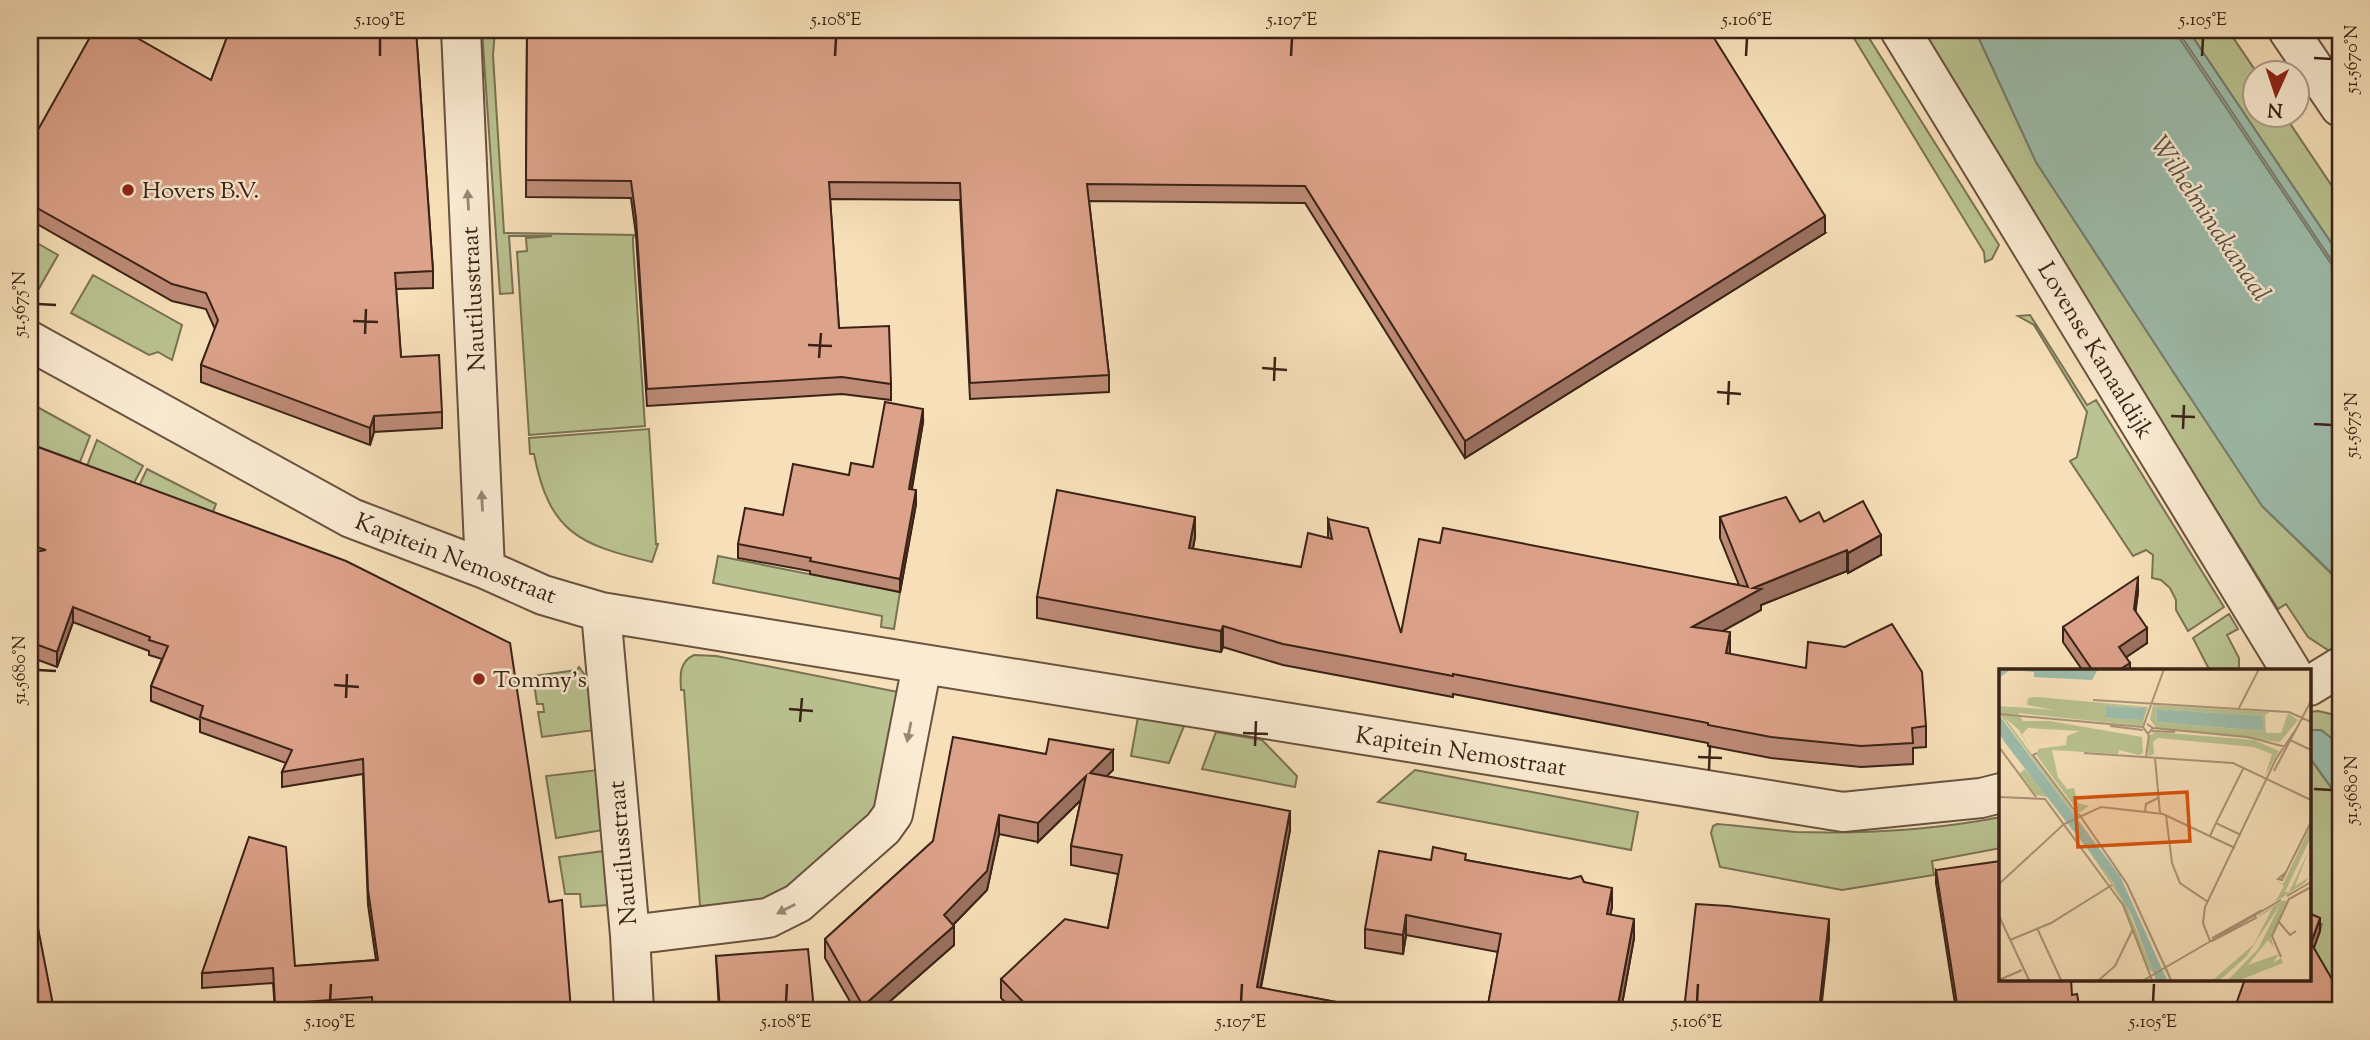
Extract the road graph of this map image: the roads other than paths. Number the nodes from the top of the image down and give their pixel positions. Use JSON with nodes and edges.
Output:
{"nodes":[{"id":1,"x":461,"y":30,"type":"edge"},
{"id":2,"x":1900,"y":30,"type":"edge"},
{"id":3,"x":2288,"y":30,"type":"edge"},
{"id":4,"x":2340,"y":107,"type":"edge"},
{"id":5,"x":30,"y":341,"type":"edge"},
{"id":6,"x":485,"y":569,"type":"junction"},
{"id":7,"x":601,"y":612,"type":"junction"},
{"id":8,"x":922,"y":665,"type":"junction"},
{"id":9,"x":2290,"y":669,"type":"edge"},
{"id":10,"x":1999,"y":794,"type":"edge"},
{"id":11,"x":630,"y":935,"type":"junction"},
{"id":12,"x":634,"y":1010,"type":"edge"}],
"edges":[{"from":6,"to":1,"type":"street","name":"Nautilusstraat","one_way":true},
{"from":2,"to":9,"type":"street","name":"Lovense Kanaaldijk"},
{"from":3,"to":4,"type":"street"},
{"from":5,"to":6,"type":"street","name":"Kapitein Nemostraat"},
{"from":6,"to":7,"type":"street","name":"Kapitein Nemostraat"},
{"from":7,"to":8,"type":"street","name":"Kapitein Nemostraat"},
{"from":7,"to":11,"type":"street","name":"Nautilusstraat"},
{"from":8,"to":10,"type":"street","name":"Kapitein Nemostraat"},
{"from":8,"to":11,"type":"street","one_way":true},
{"from":11,"to":12,"type":"street","name":"Nautilusstraat"}]}
